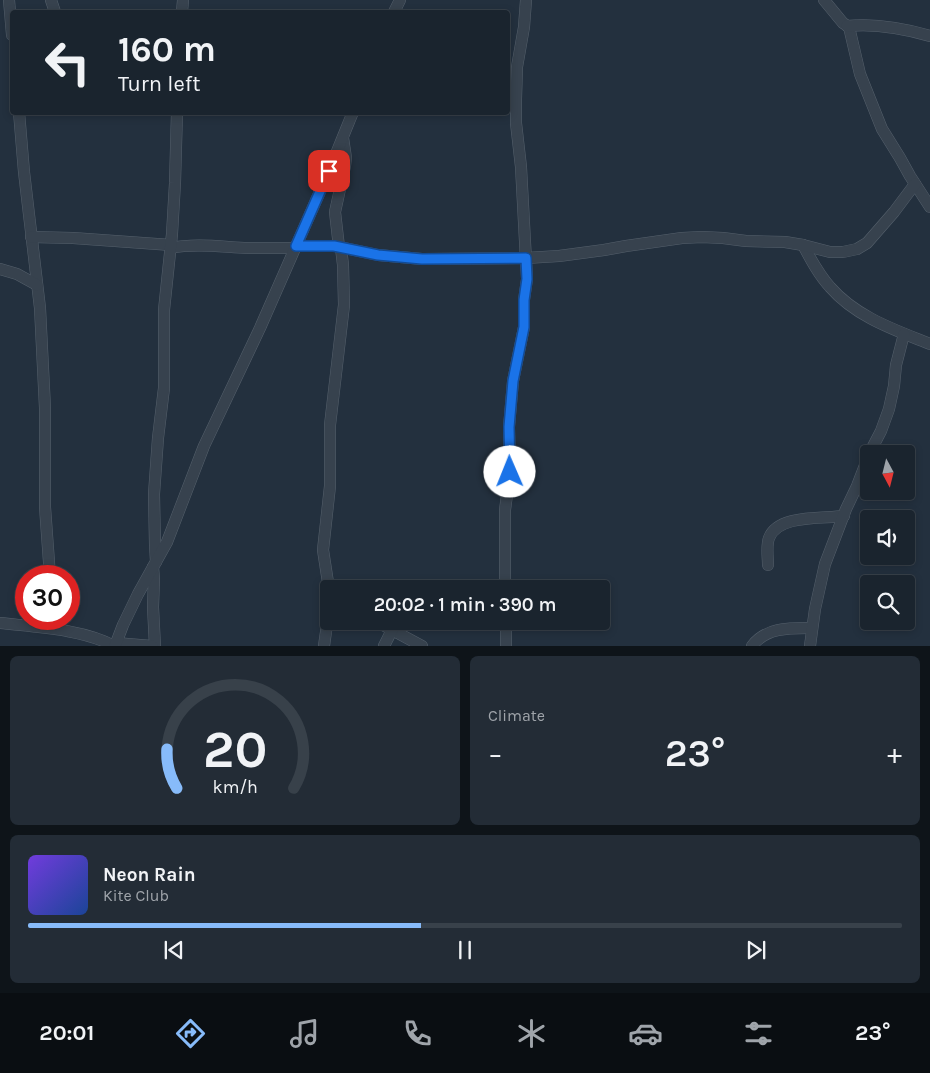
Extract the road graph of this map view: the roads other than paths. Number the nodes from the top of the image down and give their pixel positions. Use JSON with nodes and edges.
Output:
{"nodes":[{"id":1,"x":526,"y":0,"type":"edge"},
{"id":2,"x":824,"y":0,"type":"edge"},
{"id":3,"x":847,"y":26,"type":"junction"},
{"id":4,"x":930,"y":36,"type":"edge"},
{"id":5,"x":19,"y":115,"type":"edge"},
{"id":6,"x":176,"y":115,"type":"edge"},
{"id":7,"x":352,"y":115,"type":"edge"},
{"id":8,"x":343,"y":137,"type":"junction"},
{"id":9,"x":915,"y":184,"type":"junction"},
{"id":10,"x":930,"y":207,"type":"edge"},
{"id":11,"x":31,"y":237,"type":"junction"},
{"id":12,"x":803,"y":245,"type":"junction"},
{"id":13,"x":170,"y":247,"type":"junction"},
{"id":14,"x":295,"y":247,"type":"junction"},
{"id":15,"x":340,"y":247,"type":"junction"},
{"id":16,"x":526,"y":258,"type":"junction"},
{"id":17,"x":0,"y":269,"type":"edge"},
{"id":18,"x":37,"y":285,"type":"junction"},
{"id":19,"x":904,"y":334,"type":"junction"},
{"id":20,"x":930,"y":344,"type":"edge"},
{"id":21,"x":874,"y":445,"type":"edge"},
{"id":22,"x":860,"y":478,"type":"edge"},
{"id":23,"x":844,"y":516,"type":"junction"},
{"id":24,"x":155,"y":564,"type":"junction"},
{"id":25,"x":49,"y":565,"type":"edge"},
{"id":26,"x":768,"y":566,"type":"dead end"},
{"id":27,"x":328,"y":580,"type":"edge"},
{"id":28,"x":505,"y":580,"type":"edge"},
{"id":29,"x":0,"y":624,"type":"edge"},
{"id":30,"x":15,"y":624,"type":"edge"},
{"id":31,"x":812,"y":628,"type":"junction"},
{"id":32,"x":75,"y":630,"type":"edge"},
{"id":33,"x":326,"y":630,"type":"edge"},
{"id":34,"x":392,"y":630,"type":"joint"},
{"id":35,"x":506,"y":630,"type":"edge"},
{"id":36,"x":115,"y":645,"type":"edge"},
{"id":37,"x":147,"y":645,"type":"edge"},
{"id":38,"x":154,"y":646,"type":"edge"},
{"id":39,"x":324,"y":646,"type":"edge"},
{"id":40,"x":384,"y":646,"type":"edge"},
{"id":41,"x":422,"y":646,"type":"edge"},
{"id":42,"x":506,"y":646,"type":"edge"},
{"id":43,"x":752,"y":646,"type":"edge"},
{"id":44,"x":810,"y":646,"type":"edge"}],
"edges":[{"from":1,"to":16,"type":"street"},
{"from":2,"to":3,"type":"street"},
{"from":3,"to":4,"type":"street"},
{"from":3,"to":9,"type":"street"},
{"from":5,"to":11,"type":"street"},
{"from":6,"to":13,"type":"street"},
{"from":7,"to":8,"type":"street"},
{"from":8,"to":14,"type":"street"},
{"from":8,"to":15,"type":"street"},
{"from":9,"to":10,"type":"street"},
{"from":9,"to":12,"type":"street"},
{"from":11,"to":13,"type":"street"},
{"from":11,"to":18,"type":"street"},
{"from":12,"to":16,"type":"street"},
{"from":12,"to":19,"type":"street"},
{"from":13,"to":14,"type":"street"},
{"from":13,"to":24,"type":"street"},
{"from":14,"to":15,"type":"street"},
{"from":14,"to":24,"type":"street"},
{"from":15,"to":16,"type":"street"},
{"from":15,"to":27,"type":"street"},
{"from":16,"to":28,"type":"street"},
{"from":17,"to":18,"type":"street"},
{"from":18,"to":25,"type":"street"},
{"from":19,"to":20,"type":"street"},
{"from":19,"to":21,"type":"street"},
{"from":22,"to":23,"type":"street"},
{"from":23,"to":26,"type":"street"},
{"from":23,"to":31,"type":"street"},
{"from":24,"to":36,"type":"street"},
{"from":24,"to":38,"type":"street"},
{"from":29,"to":30,"type":"street"},
{"from":31,"to":43,"type":"street"},
{"from":31,"to":44,"type":"street"},
{"from":32,"to":36,"type":"street"},
{"from":33,"to":39,"type":"street"},
{"from":34,"to":40,"type":"street"},
{"from":34,"to":41,"type":"street"},
{"from":35,"to":42,"type":"street"},
{"from":36,"to":37,"type":"street"},
{"from":37,"to":38,"type":"street"}]}
